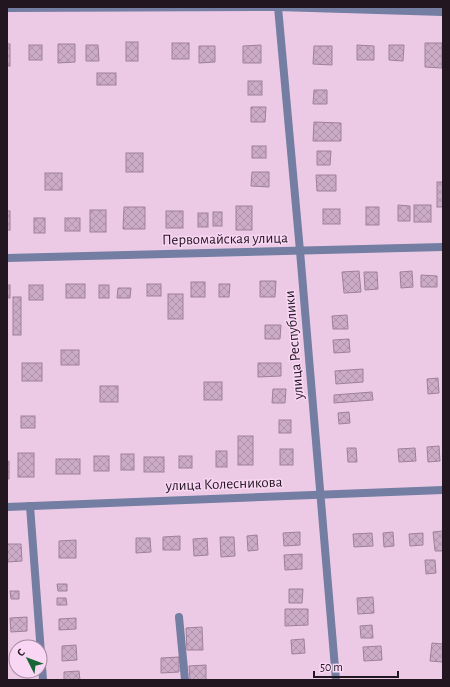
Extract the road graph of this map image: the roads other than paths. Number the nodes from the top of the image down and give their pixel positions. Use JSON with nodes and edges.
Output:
{"nodes":[{"id":1,"x":278,"y":7,"type":"edge"},
{"id":2,"x":7,"y":8,"type":"edge"},
{"id":3,"x":443,"y":12,"type":"edge"},
{"id":4,"x":443,"y":247,"type":"edge"},
{"id":5,"x":300,"y":251,"type":"junction"},
{"id":6,"x":7,"y":258,"type":"edge"},
{"id":7,"x":443,"y":490,"type":"edge"},
{"id":8,"x":321,"y":494,"type":"junction"},
{"id":9,"x":30,"y":506,"type":"junction"},
{"id":10,"x":7,"y":507,"type":"edge"},
{"id":11,"x":179,"y":617,"type":"dead end"},
{"id":12,"x":44,"y":680,"type":"edge"},
{"id":13,"x":185,"y":680,"type":"edge"},
{"id":14,"x":336,"y":680,"type":"edge"}],
"edges":[{"from":1,"to":2,"type":"street"},
{"from":1,"to":3,"type":"street"},
{"from":1,"to":5,"type":"street","name":"улица Республики"},
{"from":4,"to":5,"type":"street","name":"Первомайская улица"},
{"from":5,"to":6,"type":"street","name":"Первомайская улица"},
{"from":5,"to":8,"type":"street","name":"улица Республики"},
{"from":7,"to":8,"type":"street","name":"улица Колесникова"},
{"from":8,"to":9,"type":"street","name":"улица Колесникова"},
{"from":8,"to":14,"type":"street","name":"улица Республики"},
{"from":9,"to":10,"type":"street","name":"улица Колесникова"},
{"from":9,"to":12,"type":"street"},
{"from":11,"to":13,"type":"street"}]}
